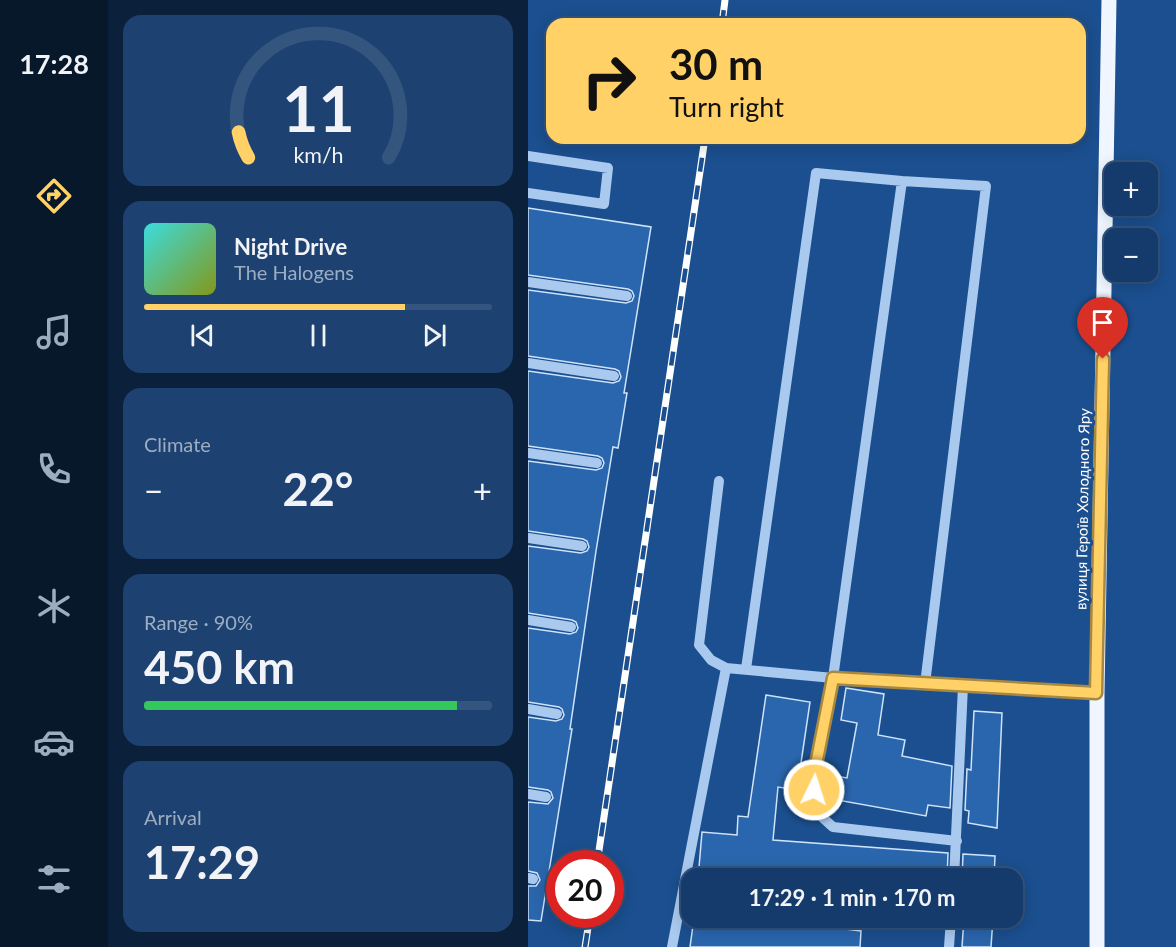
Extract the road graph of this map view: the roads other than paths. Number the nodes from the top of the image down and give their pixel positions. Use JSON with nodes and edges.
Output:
{"nodes":[{"id":1,"x":1109,"y":0,"type":"edge"},
{"id":2,"x":528,"y":156,"type":"edge"},
{"id":3,"x":902,"y":181,"type":"junction"},
{"id":4,"x":528,"y":194,"type":"edge"},
{"id":5,"x":528,"y":282,"type":"edge"},
{"id":6,"x":627,"y":296,"type":"dead end"},
{"id":7,"x":528,"y":363,"type":"edge"},
{"id":8,"x":614,"y":375,"type":"dead end"},
{"id":9,"x":528,"y":453,"type":"edge"},
{"id":10,"x":597,"y":463,"type":"dead end"},
{"id":11,"x":719,"y":481,"type":"dead end"},
{"id":12,"x":528,"y":538,"type":"edge"},
{"id":13,"x":582,"y":546,"type":"dead end"},
{"id":14,"x":528,"y":620,"type":"edge"},
{"id":15,"x":571,"y":627,"type":"dead end"},
{"id":16,"x":726,"y":668,"type":"junction"},
{"id":17,"x":746,"y":669,"type":"junction"},
{"id":18,"x":833,"y":678,"type":"junction"},
{"id":19,"x":925,"y":684,"type":"junction"},
{"id":20,"x":963,"y":686,"type":"junction"},
{"id":21,"x":1096,"y":693,"type":"junction"},
{"id":22,"x":528,"y":710,"type":"edge"},
{"id":23,"x":557,"y":714,"type":"dead end"},
{"id":24,"x":528,"y":794,"type":"edge"},
{"id":25,"x":546,"y":797,"type":"dead end"},
{"id":26,"x":957,"y":841,"type":"junction"},
{"id":27,"x":692,"y":868,"type":"edge"},
{"id":28,"x":955,"y":868,"type":"edge"},
{"id":29,"x":681,"y":916,"type":"edge"},
{"id":30,"x":950,"y":928,"type":"edge"},
{"id":31,"x":672,"y":947,"type":"edge"},
{"id":32,"x":949,"y":947,"type":"edge"},
{"id":33,"x":1096,"y":947,"type":"edge"}],
"edges":[{"from":1,"to":21,"type":"main road","name":"вулиця Героїв Холодного Яру"},
{"from":2,"to":4,"type":"lane"},
{"from":3,"to":17,"type":"lane"},
{"from":3,"to":18,"type":"lane"},
{"from":3,"to":19,"type":"lane"},
{"from":5,"to":6,"type":"lane"},
{"from":7,"to":8,"type":"lane"},
{"from":9,"to":10,"type":"lane"},
{"from":11,"to":16,"type":"lane"},
{"from":12,"to":13,"type":"lane"},
{"from":14,"to":15,"type":"lane"},
{"from":16,"to":17,"type":"lane"},
{"from":16,"to":27,"type":"lane"},
{"from":17,"to":18,"type":"lane"},
{"from":18,"to":19,"type":"lane"},
{"from":18,"to":26,"type":"lane"},
{"from":19,"to":20,"type":"lane"},
{"from":20,"to":21,"type":"lane"},
{"from":20,"to":26,"type":"lane"},
{"from":21,"to":33,"type":"main road","name":"вулиця Героїв Холодного Яру"},
{"from":22,"to":23,"type":"lane"},
{"from":24,"to":25,"type":"lane"},
{"from":26,"to":28,"type":"lane"},
{"from":29,"to":31,"type":"lane"},
{"from":30,"to":32,"type":"lane"}]}
